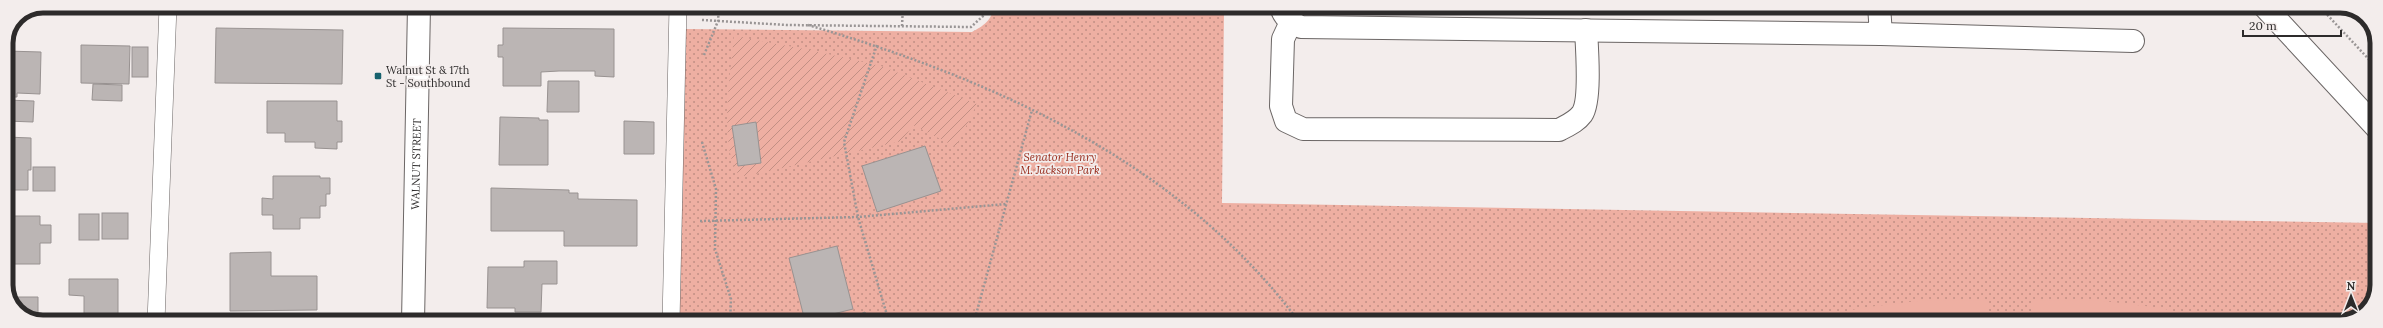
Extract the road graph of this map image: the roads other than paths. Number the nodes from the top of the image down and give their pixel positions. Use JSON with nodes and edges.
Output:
{"nodes":[{"id":1,"x":168,"y":13,"type":"edge"},
{"id":2,"x":419,"y":13,"type":"edge"},
{"id":3,"x":678,"y":13,"type":"edge"},
{"id":4,"x":1880,"y":13,"type":"edge"},
{"id":5,"x":2270,"y":13,"type":"edge"},
{"id":6,"x":1286,"y":14,"type":"edge"},
{"id":7,"x":1586,"y":30,"type":"junction"},
{"id":8,"x":1881,"y":34,"type":"junction"},
{"id":9,"x":2133,"y":41,"type":"dead end"},
{"id":10,"x":2370,"y":120,"type":"edge"},
{"id":11,"x":156,"y":315,"type":"edge"},
{"id":12,"x":413,"y":315,"type":"edge"},
{"id":13,"x":671,"y":315,"type":"edge"}],
"edges":[{"from":1,"to":11,"type":"lane"},
{"from":2,"to":12,"type":"street","name":"WALNUT STREET"},
{"from":3,"to":13,"type":"lane"},
{"from":4,"to":8,"type":"street"},
{"from":5,"to":10,"type":"street"},
{"from":6,"to":7,"type":"street"},
{"from":6,"to":7,"type":"street"},
{"from":7,"to":8,"type":"street"},
{"from":8,"to":9,"type":"street"}]}
